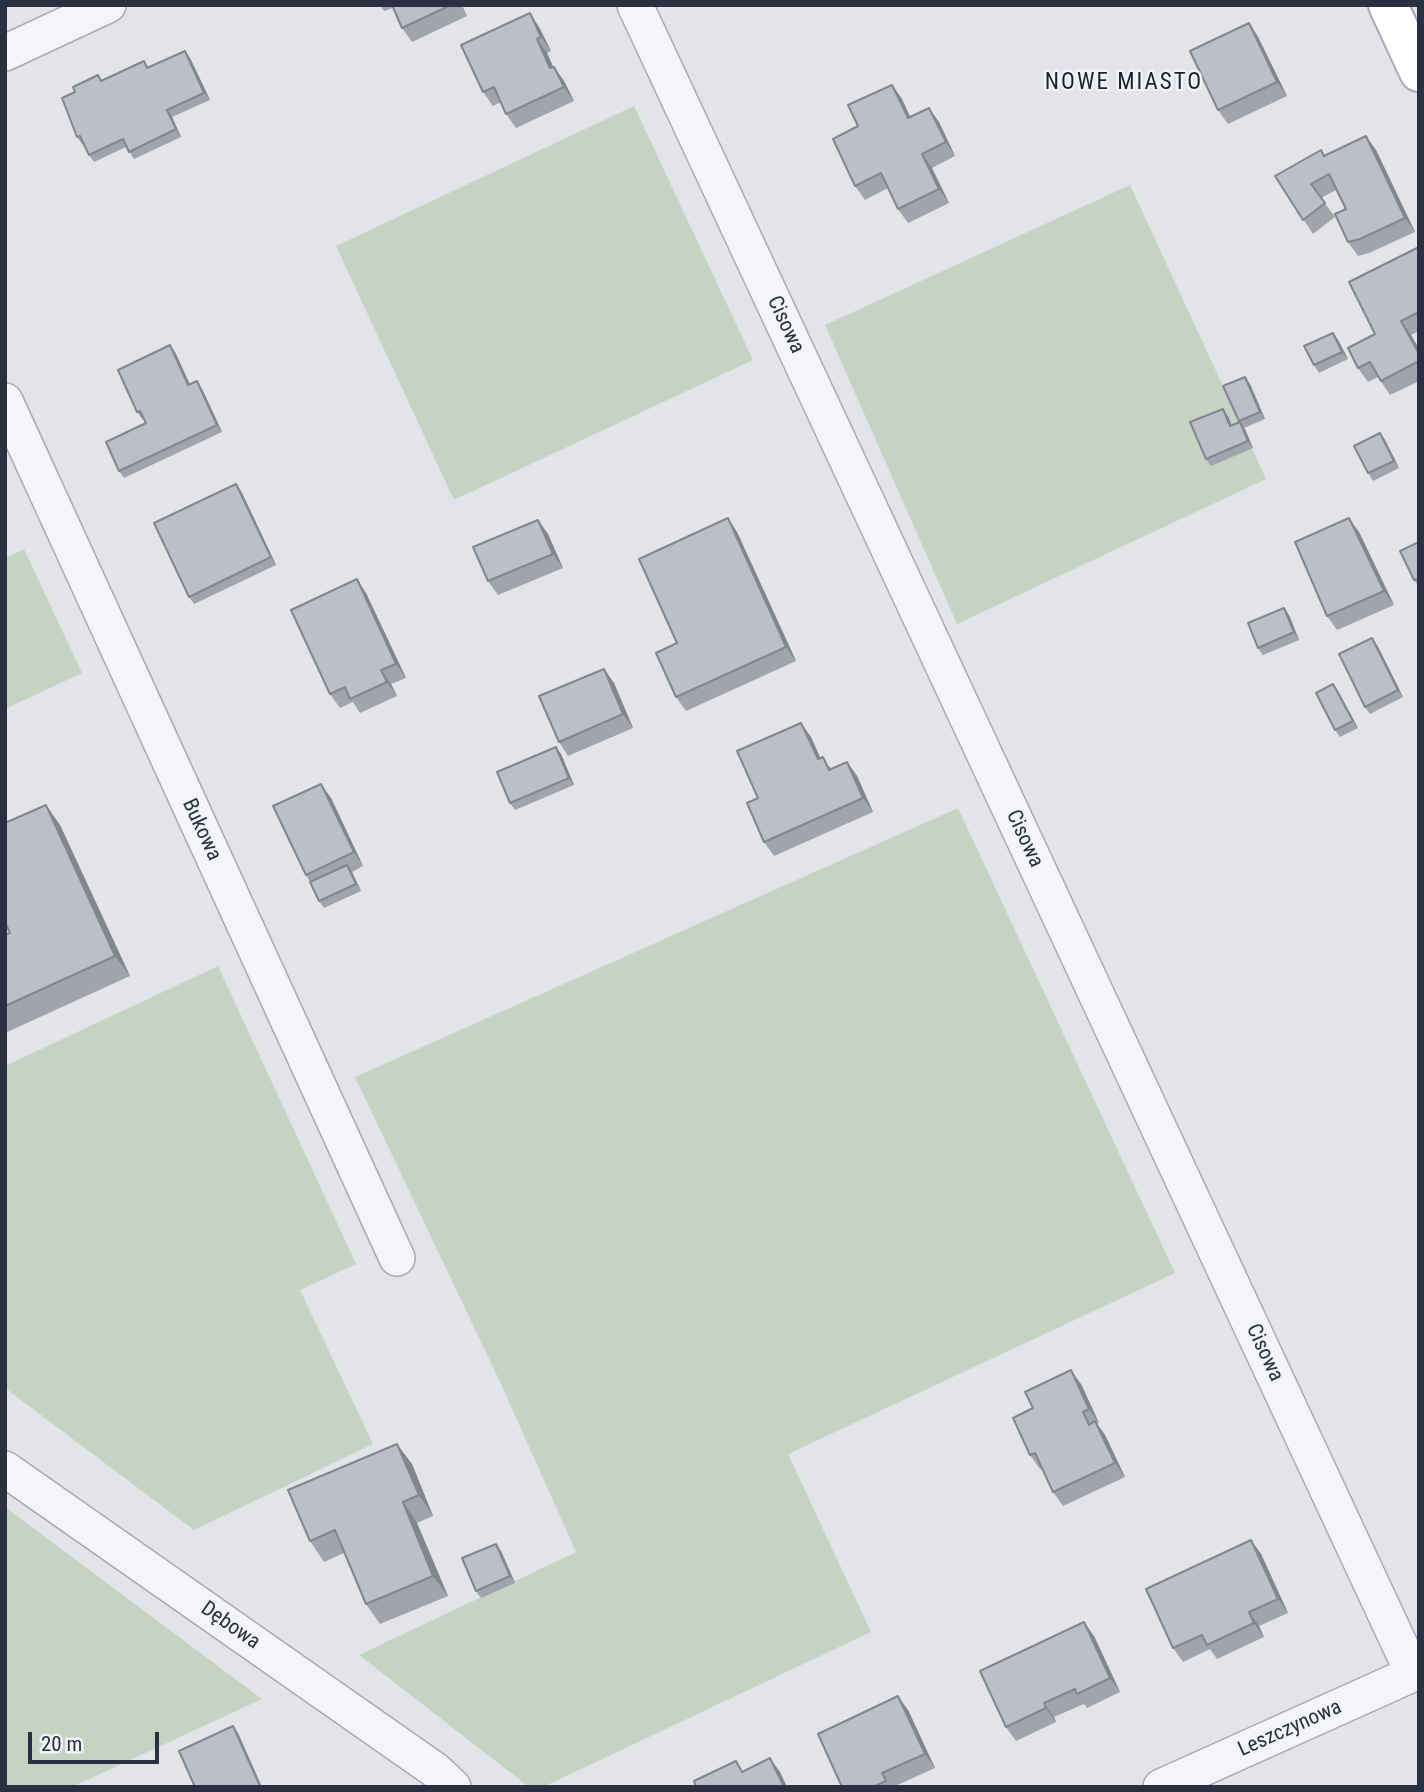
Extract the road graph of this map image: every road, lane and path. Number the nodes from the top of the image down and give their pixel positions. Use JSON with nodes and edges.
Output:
{"nodes":[{"id":1,"x":108,"y":5,"type":"edge"},
{"id":2,"x":635,"y":5,"type":"edge"},
{"id":3,"x":1388,"y":5,"type":"edge"},
{"id":4,"x":5,"y":53,"type":"edge"},
{"id":5,"x":1419,"y":72,"type":"edge"},
{"id":6,"x":5,"y":401,"type":"edge"},
{"id":7,"x":397,"y":1258,"type":"dead end"},
{"id":8,"x":5,"y":1469,"type":"edge"},
{"id":9,"x":1416,"y":1672,"type":"edge"},
{"id":10,"x":453,"y":1787,"type":"edge"},
{"id":11,"x":1161,"y":1787,"type":"edge"}],
"edges":[{"from":1,"to":4,"type":"street"},
{"from":2,"to":9,"type":"street","name":"Cisowa"},
{"from":3,"to":5,"type":"street"},
{"from":6,"to":7,"type":"street","name":"Bukowa"},
{"from":8,"to":10,"type":"street","name":"Dębowa"},
{"from":9,"to":11,"type":"street","name":"Leszczynowa"}]}
